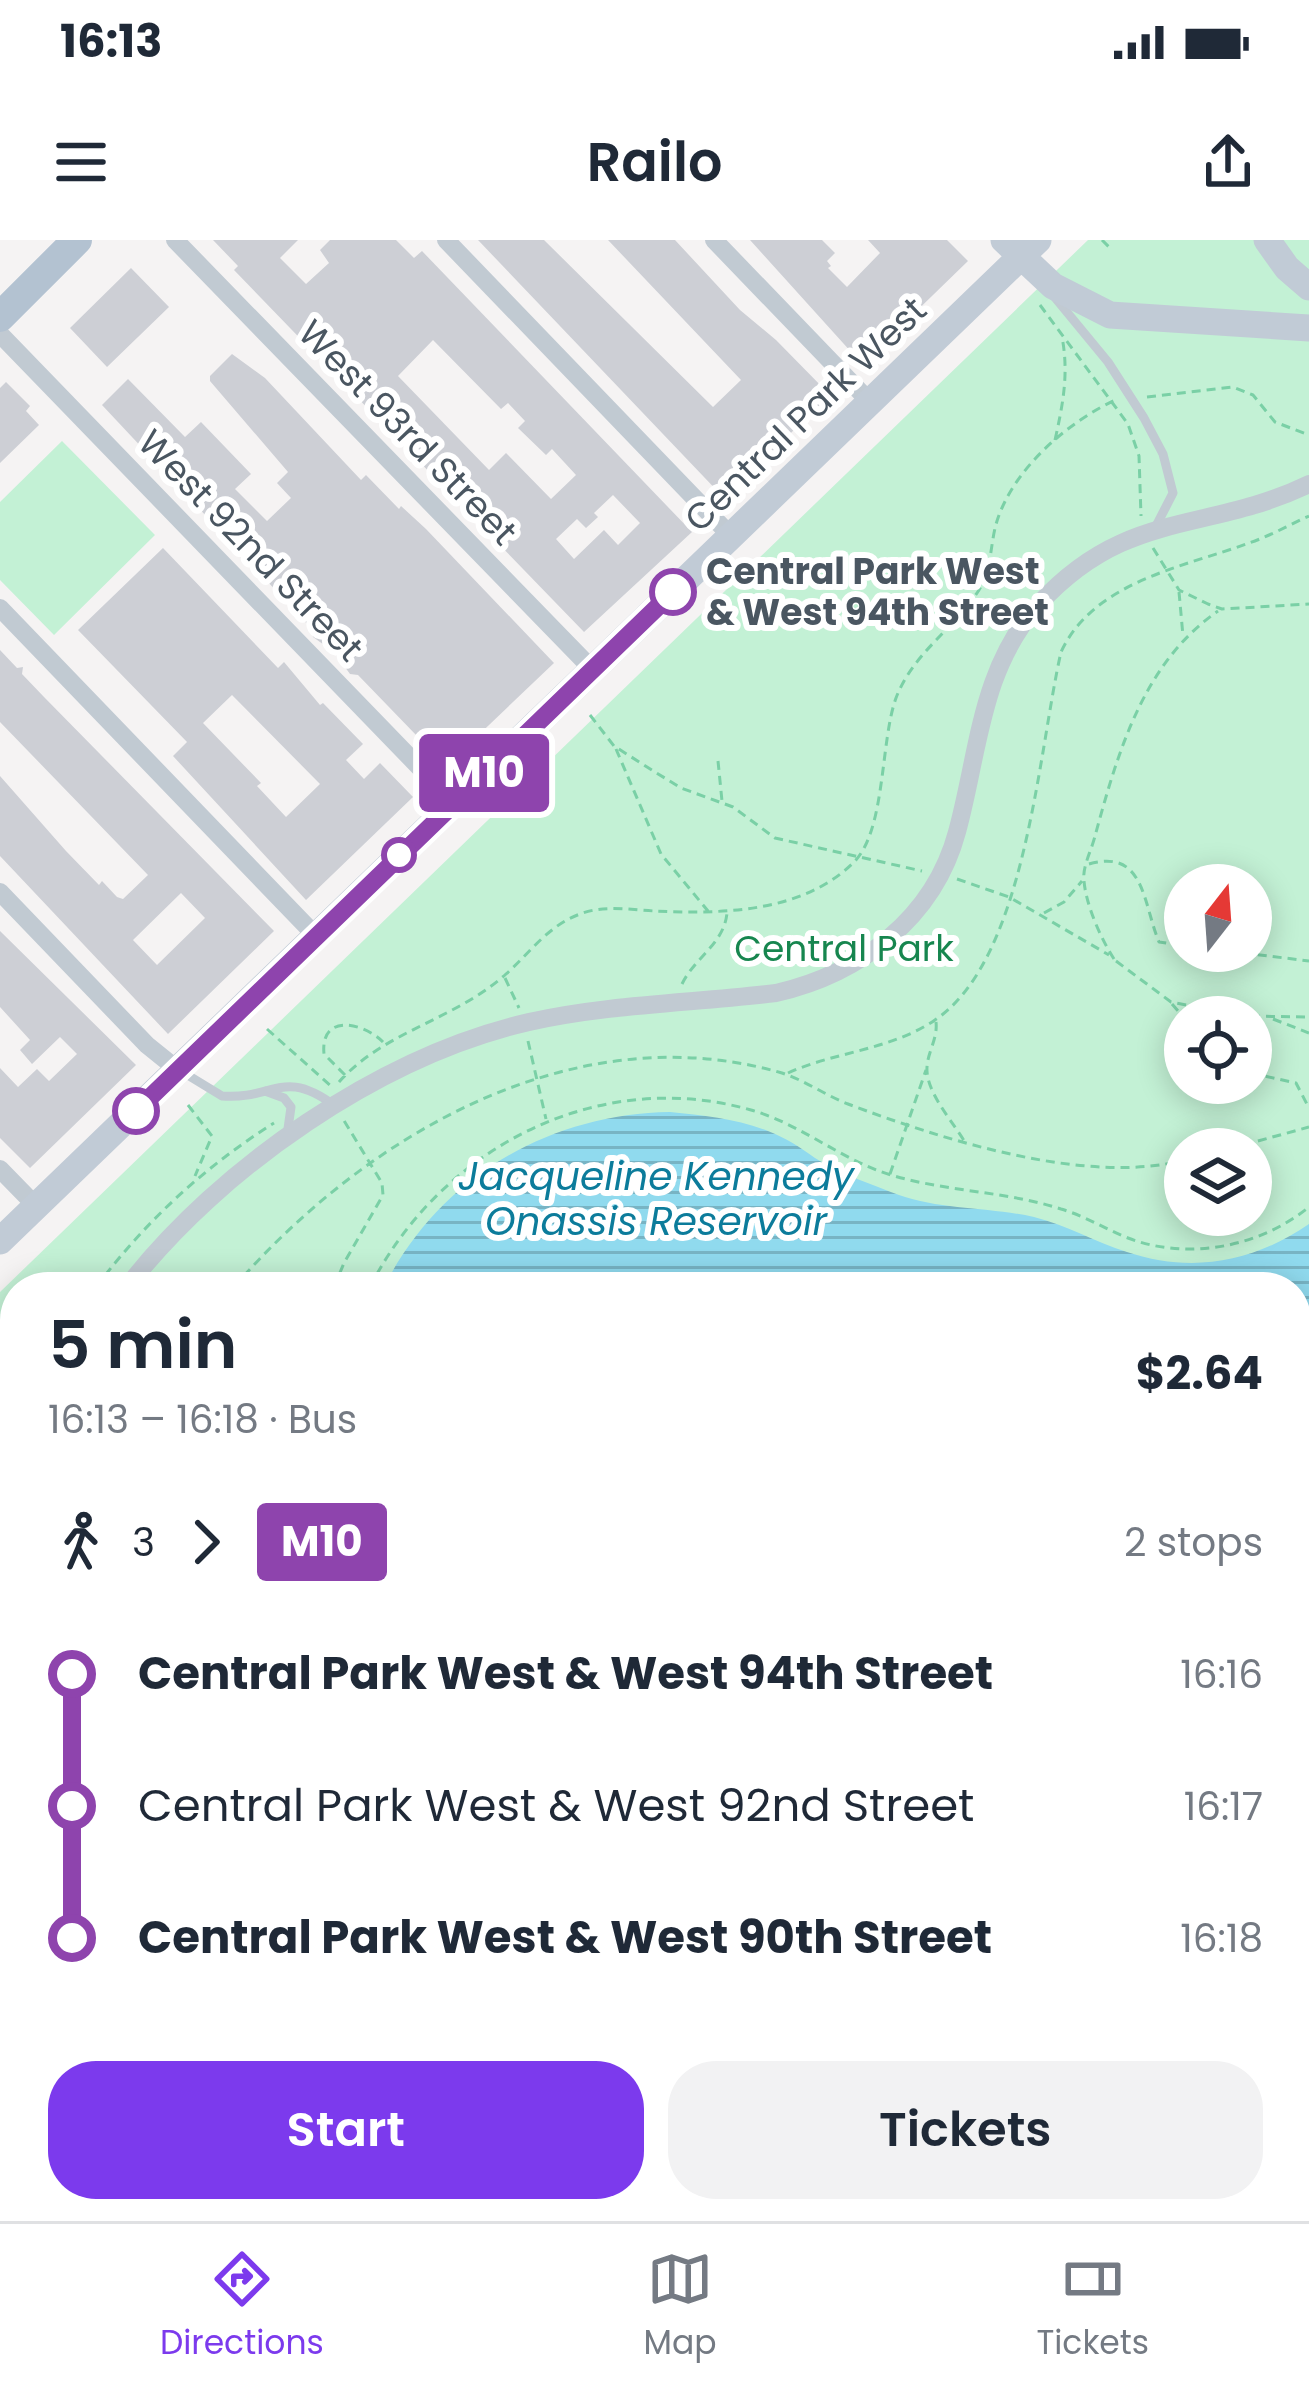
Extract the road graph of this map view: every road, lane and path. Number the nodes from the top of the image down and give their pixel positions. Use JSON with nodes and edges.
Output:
{"nodes":[{"id":1,"x":77,"y":240,"type":"edge"},
{"id":2,"x":176,"y":240,"type":"edge"},
{"id":3,"x":446,"y":240,"type":"edge"},
{"id":4,"x":714,"y":240,"type":"edge"},
{"id":5,"x":1102,"y":240,"type":"edge"},
{"id":6,"x":1267,"y":240,"type":"edge"},
{"id":7,"x":1021,"y":246,"type":"edge"},
{"id":8,"x":1110,"y":248,"type":"dead end"},
{"id":9,"x":1309,"y":287,"type":"edge"},
{"id":10,"x":1039,"y":288,"type":"junction"},
{"id":11,"x":0,"y":317,"type":"edge"},
{"id":12,"x":1309,"y":328,"type":"edge"},
{"id":13,"x":0,"y":334,"type":"edge"},
{"id":14,"x":1062,"y":334,"type":"junction"},
{"id":15,"x":1121,"y":395,"type":"dead end"},
{"id":16,"x":1139,"y":397,"type":"dead end"},
{"id":17,"x":1112,"y":401,"type":"junction"},
{"id":18,"x":870,"y":402,"type":"junction"},
{"id":19,"x":1309,"y":435,"type":"edge"},
{"id":20,"x":1054,"y":441,"type":"junction"},
{"id":21,"x":1309,"y":484,"type":"edge"},
{"id":22,"x":1309,"y":519,"type":"edge"},
{"id":23,"x":1150,"y":530,"type":"junction"},
{"id":24,"x":731,"y":536,"type":"junction"},
{"id":25,"x":1164,"y":570,"type":"junction"},
{"id":26,"x":1179,"y":590,"type":"junction"},
{"id":27,"x":1309,"y":604,"type":"edge"},
{"id":28,"x":0,"y":608,"type":"edge"},
{"id":29,"x":1222,"y":609,"type":"junction"},
{"id":30,"x":1183,"y":638,"type":"junction"},
{"id":31,"x":592,"y":670,"type":"junction"},
{"id":32,"x":590,"y":715,"type":"dead end"},
{"id":33,"x":614,"y":746,"type":"junction"},
{"id":34,"x":718,"y":761,"type":"dead end"},
{"id":35,"x":454,"y":802,"type":"junction"},
{"id":36,"x":722,"y":802,"type":"junction"},
{"id":37,"x":860,"y":855,"type":"junction"},
{"id":38,"x":1087,"y":864,"type":"junction"},
{"id":39,"x":930,"y":873,"type":"dead end"},
{"id":40,"x":953,"y":878,"type":"dead end"},
{"id":41,"x":1083,"y":880,"type":"junction"},
{"id":42,"x":0,"y":892,"type":"edge"},
{"id":43,"x":1009,"y":897,"type":"junction"},
{"id":44,"x":727,"y":911,"type":"junction"},
{"id":45,"x":710,"y":912,"type":"junction"},
{"id":46,"x":1042,"y":914,"type":"junction"},
{"id":47,"x":315,"y":935,"type":"junction"},
{"id":48,"x":1164,"y":943,"type":"edge"},
{"id":49,"x":1272,"y":956,"type":"edge"},
{"id":50,"x":1114,"y":959,"type":"junction"},
{"id":51,"x":1309,"y":961,"type":"edge"},
{"id":52,"x":504,"y":976,"type":"junction"},
{"id":53,"x":1164,"y":997,"type":"edge"},
{"id":54,"x":678,"y":1003,"type":"junction"},
{"id":55,"x":522,"y":1015,"type":"dead end"},
{"id":56,"x":1272,"y":1016,"type":"edge"},
{"id":57,"x":1309,"y":1017,"type":"edge"},
{"id":58,"x":1272,"y":1019,"type":"edge"},
{"id":59,"x":936,"y":1020,"type":"junction"},
{"id":60,"x":267,"y":1029,"type":"dead end"},
{"id":61,"x":1309,"y":1033,"type":"edge"},
{"id":62,"x":527,"y":1036,"type":"dead end"},
{"id":63,"x":384,"y":1044,"type":"junction"},
{"id":64,"x":926,"y":1068,"type":"junction"},
{"id":65,"x":178,"y":1070,"type":"junction"},
{"id":66,"x":786,"y":1074,"type":"junction"},
{"id":67,"x":1272,"y":1077,"type":"edge"},
{"id":68,"x":536,"y":1081,"type":"junction"},
{"id":69,"x":266,"y":1091,"type":"junction"},
{"id":70,"x":337,"y":1104,"type":"junction"},
{"id":71,"x":188,"y":1106,"type":"dead end"},
{"id":72,"x":1309,"y":1108,"type":"edge"},
{"id":73,"x":284,"y":1116,"type":"dead end"},
{"id":74,"x":547,"y":1121,"type":"junction"},
{"id":75,"x":906,"y":1126,"type":"junction"},
{"id":76,"x":1309,"y":1127,"type":"edge"},
{"id":77,"x":1272,"y":1137,"type":"edge"},
{"id":78,"x":285,"y":1141,"type":"junction"},
{"id":79,"x":965,"y":1144,"type":"junction"},
{"id":80,"x":369,"y":1162,"type":"junction"},
{"id":81,"x":1164,"y":1166,"type":"edge"},
{"id":82,"x":0,"y":1169,"type":"edge"},
{"id":83,"x":890,"y":1174,"type":"junction"},
{"id":84,"x":193,"y":1180,"type":"junction"},
{"id":85,"x":36,"y":1206,"type":"junction"},
{"id":86,"x":1309,"y":1207,"type":"edge"},
{"id":87,"x":0,"y":1241,"type":"edge"},
{"id":88,"x":108,"y":1272,"type":"edge"},
{"id":89,"x":141,"y":1272,"type":"edge"},
{"id":90,"x":249,"y":1272,"type":"edge"},
{"id":91,"x":340,"y":1272,"type":"edge"},
{"id":92,"x":379,"y":1272,"type":"edge"}],
"edges":[{"from":1,"to":11,"type":"main road"},
{"from":2,"to":31,"type":"street","name":"West 93rd Street"},
{"from":3,"to":24,"type":"street"},
{"from":4,"to":18,"type":"street"},
{"from":5,"to":8,"type":"path"},
{"from":6,"to":9,"type":"main road"},
{"from":7,"to":10,"type":"main road"},
{"from":7,"to":18,"type":"main road","name":"Central Park West"},
{"from":10,"to":12,"type":"main road"},
{"from":10,"to":14,"type":"path"},
{"from":10,"to":23,"type":"lane"},
{"from":13,"to":35,"type":"street","name":"West 92nd Street"},
{"from":14,"to":17,"type":"path"},
{"from":14,"to":20,"type":"path"},
{"from":15,"to":17,"type":"path"},
{"from":16,"to":19,"type":"path"},
{"from":17,"to":20,"type":"path"},
{"from":17,"to":23,"type":"path"},
{"from":18,"to":24,"type":"main road","name":"Central Park West"},
{"from":20,"to":37,"type":"path"},
{"from":21,"to":23,"type":"street"},
{"from":22,"to":25,"type":"path"},
{"from":23,"to":25,"type":"path"},
{"from":23,"to":54,"type":"street"},
{"from":24,"to":31,"type":"main road","name":"Central Park West"},
{"from":25,"to":26,"type":"path"},
{"from":25,"to":43,"type":"path"},
{"from":26,"to":29,"type":"path"},
{"from":26,"to":30,"type":"path"},
{"from":27,"to":29,"type":"path"},
{"from":28,"to":47,"type":"street"},
{"from":29,"to":30,"type":"path"},
{"from":30,"to":38,"type":"path"},
{"from":31,"to":35,"type":"main road","name":"Central Park West"},
{"from":32,"to":33,"type":"path"},
{"from":33,"to":36,"type":"path"},
{"from":33,"to":45,"type":"path"},
{"from":34,"to":36,"type":"path"},
{"from":35,"to":47,"type":"main road","name":"Central Park West"},
{"from":36,"to":37,"type":"path"},
{"from":37,"to":39,"type":"path"},
{"from":37,"to":44,"type":"path"},
{"from":38,"to":41,"type":"path"},
{"from":38,"to":48,"type":"path"},
{"from":40,"to":43,"type":"path"},
{"from":41,"to":46,"type":"path"},
{"from":41,"to":50,"type":"path"},
{"from":42,"to":65,"type":"street"},
{"from":43,"to":46,"type":"path"},
{"from":43,"to":59,"type":"path"},
{"from":44,"to":45,"type":"path"},
{"from":44,"to":54,"type":"path"},
{"from":45,"to":52,"type":"path"},
{"from":46,"to":50,"type":"path"},
{"from":47,"to":65,"type":"main road","name":"Central Park West"},
{"from":49,"to":51,"type":"path"},
{"from":50,"to":53,"type":"path"},
{"from":52,"to":55,"type":"path"},
{"from":52,"to":63,"type":"path"},
{"from":54,"to":70,"type":"street"},
{"from":56,"to":57,"type":"path"},
{"from":58,"to":61,"type":"path"},
{"from":59,"to":64,"type":"path"},
{"from":59,"to":66,"type":"path"},
{"from":60,"to":70,"type":"path"},
{"from":62,"to":68,"type":"path"},
{"from":63,"to":63,"type":"path"},
{"from":64,"to":75,"type":"path"},
{"from":64,"to":79,"type":"path"},
{"from":65,"to":69,"type":"lane"},
{"from":65,"to":85,"type":"main road","name":"Central Park West"},
{"from":66,"to":68,"type":"path"},
{"from":66,"to":75,"type":"path"},
{"from":67,"to":72,"type":"path"},
{"from":68,"to":74,"type":"path"},
{"from":68,"to":80,"type":"path"},
{"from":69,"to":70,"type":"lane"},
{"from":69,"to":78,"type":"lane"},
{"from":70,"to":78,"type":"street"},
{"from":70,"to":80,"type":"path"},
{"from":71,"to":84,"type":"path"},
{"from":73,"to":84,"type":"path"},
{"from":74,"to":83,"type":"path"},
{"from":74,"to":92,"type":"path"},
{"from":75,"to":79,"type":"path"},
{"from":75,"to":83,"type":"path"},
{"from":76,"to":77,"type":"path"},
{"from":78,"to":89,"type":"street"},
{"from":79,"to":81,"type":"path"},
{"from":80,"to":90,"type":"path"},
{"from":80,"to":91,"type":"path"},
{"from":82,"to":85,"type":"street"},
{"from":83,"to":86,"type":"path"},
{"from":84,"to":88,"type":"path"},
{"from":85,"to":87,"type":"main road","name":"Central Park West"}]}
